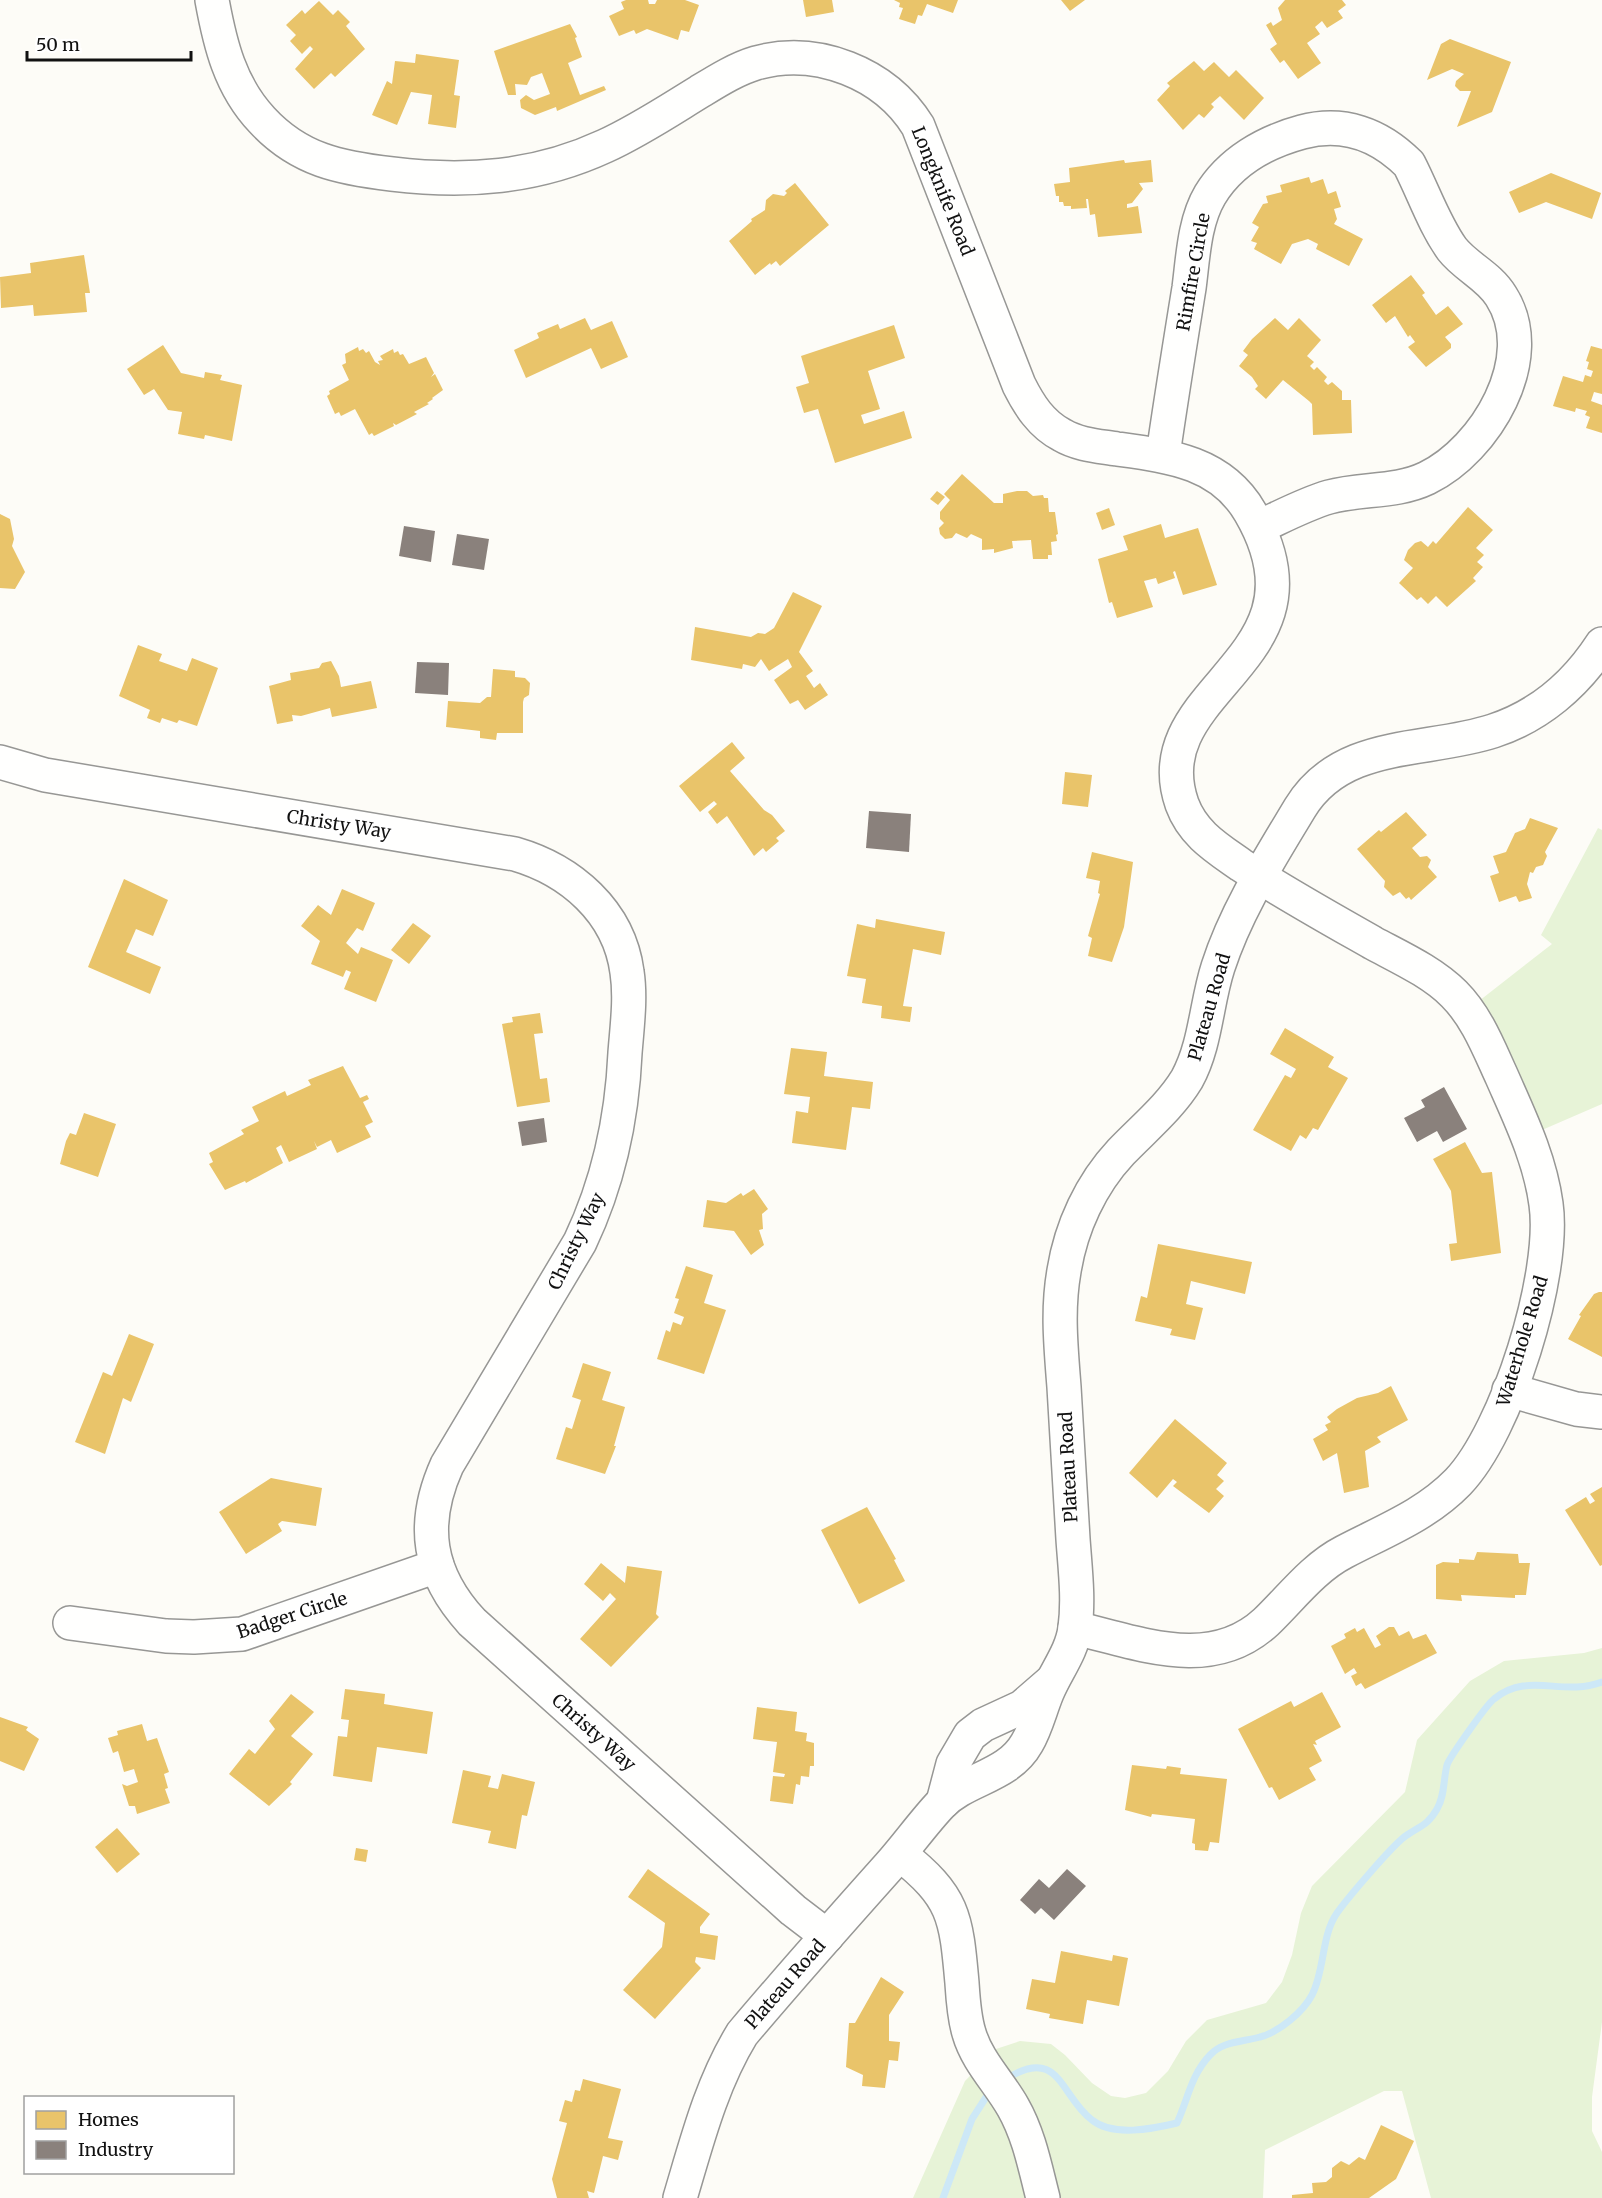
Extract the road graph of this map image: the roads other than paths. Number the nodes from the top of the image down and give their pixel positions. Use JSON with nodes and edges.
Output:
{"nodes":[{"id":1,"x":212,"y":0,"type":"edge"},
{"id":2,"x":1163,"y":455,"type":"junction"},
{"id":3,"x":1258,"y":527,"type":"junction"},
{"id":4,"x":1602,"y":644,"type":"edge"},
{"id":5,"x":0,"y":762,"type":"edge"},
{"id":6,"x":1261,"y":878,"type":"junction"},
{"id":7,"x":1509,"y":1390,"type":"junction"},
{"id":8,"x":1602,"y":1412,"type":"edge"},
{"id":9,"x":437,"y":1566,"type":"junction"},
{"id":10,"x":70,"y":1623,"type":"dead end"},
{"id":11,"x":1075,"y":1628,"type":"junction"},
{"id":12,"x":1053,"y":1680,"type":"junction"},
{"id":13,"x":943,"y":1802,"type":"junction"},
{"id":14,"x":900,"y":1854,"type":"junction"},
{"id":15,"x":827,"y":1936,"type":"junction"},
{"id":16,"x":680,"y":2198,"type":"edge"},
{"id":17,"x":1043,"y":2198,"type":"edge"}],
"edges":[{"from":1,"to":2,"type":"street","name":"Longknife Road"},
{"from":2,"to":3,"type":"street","name":"Longknife Road"},
{"from":2,"to":3,"type":"street","name":"Rimfire Circle"},
{"from":3,"to":6,"type":"street","name":"Longknife Road"},
{"from":4,"to":6,"type":"street","name":"Plateau Road"},
{"from":5,"to":9,"type":"street","name":"Christy Way"},
{"from":6,"to":7,"type":"street","name":"Waterhole Road"},
{"from":6,"to":11,"type":"street","name":"Plateau Road"},
{"from":7,"to":8,"type":"street"},
{"from":7,"to":11,"type":"street","name":"Waterhole Road"},
{"from":9,"to":10,"type":"street","name":"Badger Circle"},
{"from":9,"to":15,"type":"street","name":"Christy Way"},
{"from":11,"to":12,"type":"street","name":"Plateau Road"},
{"from":12,"to":13,"type":"street","name":"Plateau Road"},
{"from":12,"to":13,"type":"street","name":"Plateau Road"},
{"from":13,"to":14,"type":"street","name":"Plateau Road"},
{"from":14,"to":15,"type":"street","name":"Plateau Road"},
{"from":14,"to":17,"type":"street"},
{"from":15,"to":16,"type":"street","name":"Plateau Road"}]}
